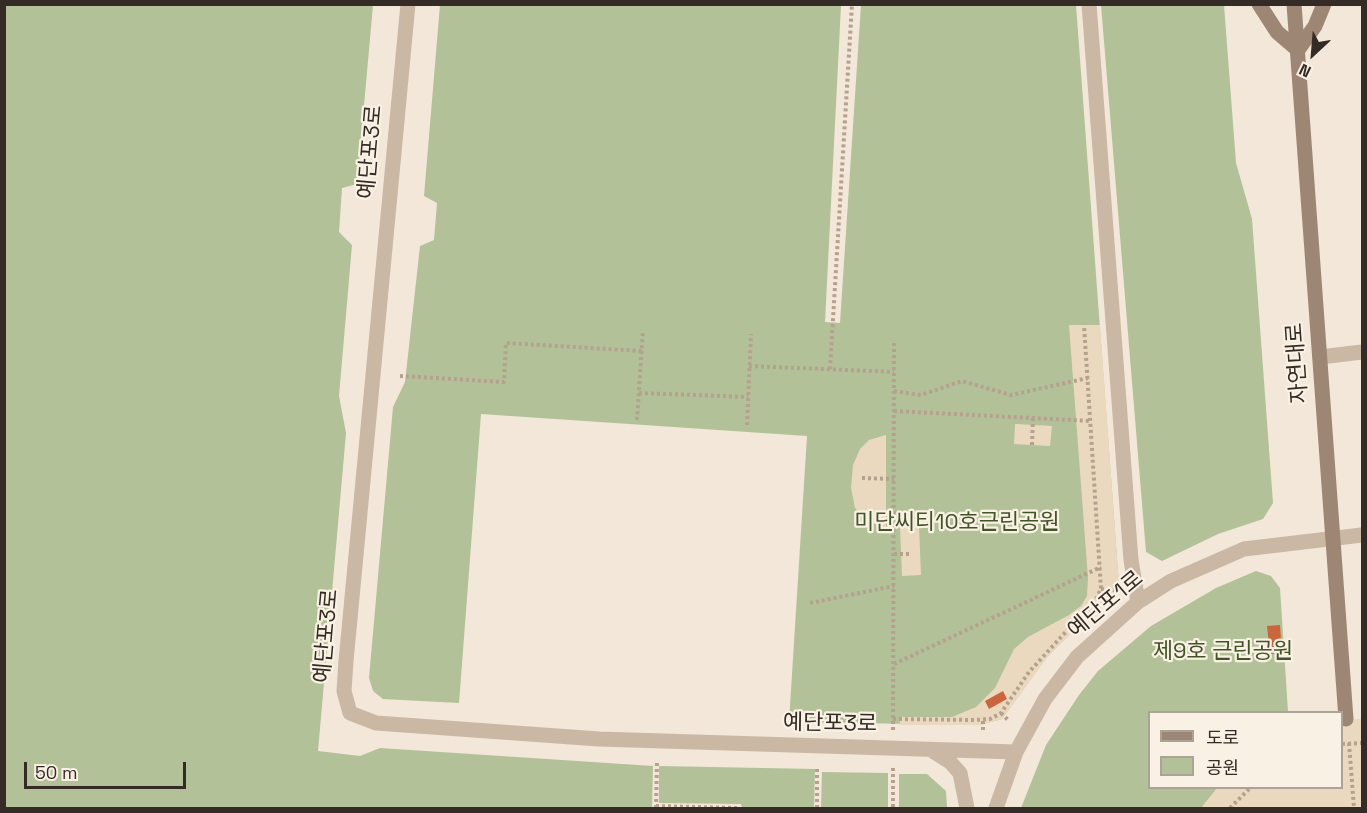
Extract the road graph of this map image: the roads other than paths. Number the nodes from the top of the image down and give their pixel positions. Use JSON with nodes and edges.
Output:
{"nodes":[{"id":1,"x":408,"y":4,"type":"edge"},
{"id":2,"x":1089,"y":4,"type":"edge"},
{"id":3,"x":1259,"y":4,"type":"edge"},
{"id":4,"x":1294,"y":4,"type":"edge"},
{"id":5,"x":1324,"y":4,"type":"edge"},
{"id":6,"x":1298,"y":50,"type":"junction"},
{"id":7,"x":1362,"y":352,"type":"edge"},
{"id":8,"x":1320,"y":357,"type":"junction"},
{"id":9,"x":1362,"y":535,"type":"edge"},
{"id":10,"x":1331,"y":537,"type":"junction"},
{"id":11,"x":1138,"y":602,"type":"junction"},
{"id":12,"x":1346,"y":719,"type":"dead end"},
{"id":13,"x":928,"y":749,"type":"junction"},
{"id":14,"x":1016,"y":752,"type":"junction"},
{"id":15,"x":967,"y":808,"type":"edge"},
{"id":16,"x":996,"y":808,"type":"edge"}],
"edges":[{"from":1,"to":13,"type":"street","name":"예단포3로"},
{"from":2,"to":11,"type":"street"},
{"from":3,"to":6,"type":"main road"},
{"from":4,"to":6,"type":"main road","name":"자연대로"},
{"from":5,"to":6,"type":"main road"},
{"from":6,"to":8,"type":"main road","name":"자연대로"},
{"from":7,"to":8,"type":"street"},
{"from":8,"to":10,"type":"main road","name":"자연대로"},
{"from":9,"to":10,"type":"street","name":"예단포1로"},
{"from":10,"to":11,"type":"street","name":"예단포1로"},
{"from":10,"to":12,"type":"main road","name":"자연대로"},
{"from":11,"to":14,"type":"street","name":"예단포1로"},
{"from":13,"to":14,"type":"street","name":"예단포3로"},
{"from":13,"to":15,"type":"street"},
{"from":14,"to":16,"type":"street","name":"예단포1로"}]}
